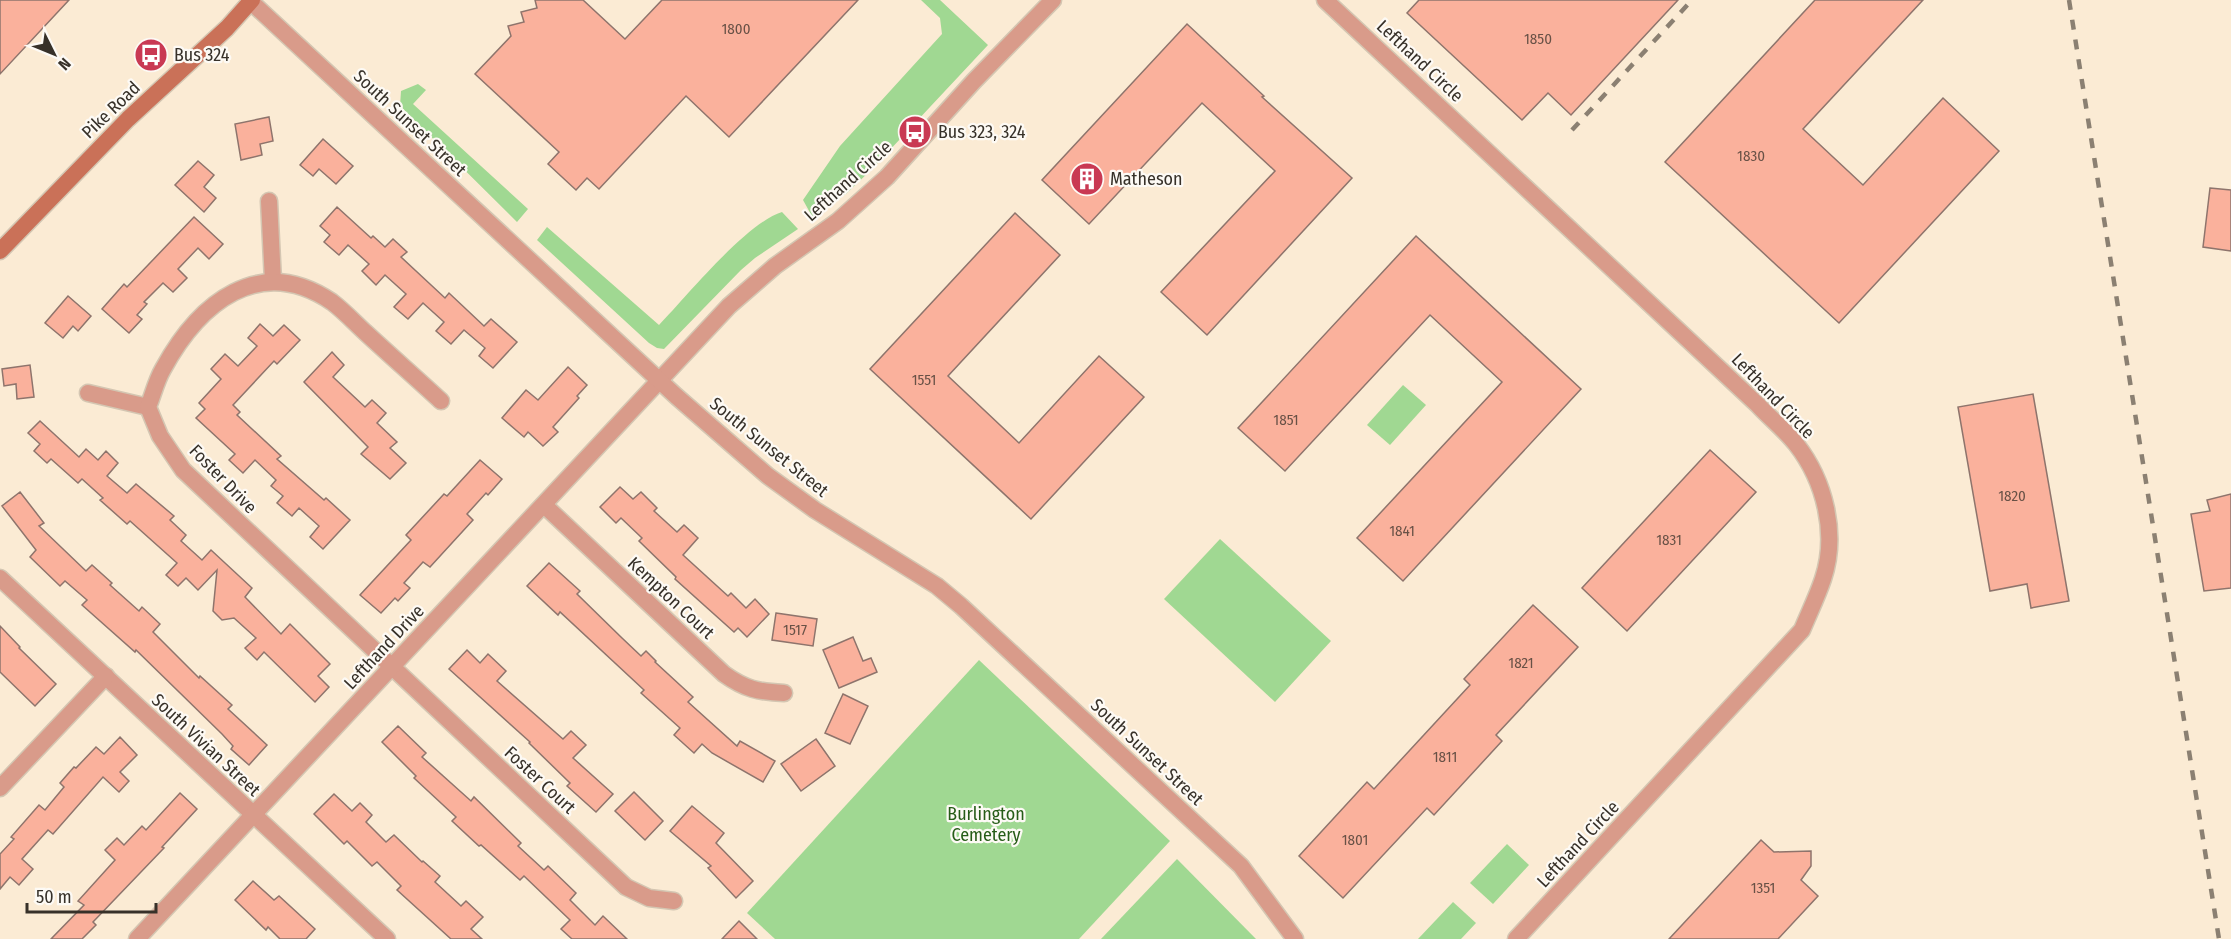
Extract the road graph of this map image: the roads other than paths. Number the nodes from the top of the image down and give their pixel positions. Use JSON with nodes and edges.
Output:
{"nodes":[{"id":1,"x":251,"y":0,"type":"edge"},
{"id":2,"x":1053,"y":0,"type":"edge"},
{"id":3,"x":1325,"y":0,"type":"edge"},
{"id":4,"x":269,"y":201,"type":"dead end"},
{"id":5,"x":0,"y":251,"type":"edge"},
{"id":6,"x":273,"y":281,"type":"junction"},
{"id":7,"x":659,"y":381,"type":"junction"},
{"id":8,"x":88,"y":393,"type":"dead end"},
{"id":9,"x":441,"y":401,"type":"dead end"},
{"id":10,"x":148,"y":407,"type":"junction"},
{"id":11,"x":544,"y":505,"type":"junction"},
{"id":12,"x":0,"y":578,"type":"edge"},
{"id":13,"x":391,"y":668,"type":"junction"},
{"id":14,"x":106,"y":676,"type":"junction"},
{"id":15,"x":784,"y":693,"type":"dead end"},
{"id":16,"x":0,"y":788,"type":"edge"},
{"id":17,"x":253,"y":815,"type":"junction"},
{"id":18,"x":674,"y":900,"type":"dead end"},
{"id":19,"x":137,"y":939,"type":"edge"},
{"id":20,"x":387,"y":939,"type":"edge"},
{"id":21,"x":1295,"y":939,"type":"edge"},
{"id":22,"x":1516,"y":939,"type":"edge"}],
"edges":[{"from":1,"to":5,"type":"main road","name":"Pike Road"},
{"from":1,"to":7,"type":"street","name":"South Sunset Street"},
{"from":2,"to":7,"type":"street","name":"Lefthand Circle"},
{"from":3,"to":22,"type":"street","name":"Lefthand Circle"},
{"from":4,"to":6,"type":"street"},
{"from":6,"to":9,"type":"street"},
{"from":6,"to":10,"type":"street"},
{"from":7,"to":11,"type":"street","name":"Lefthand Drive"},
{"from":7,"to":21,"type":"street","name":"South Sunset Street"},
{"from":8,"to":10,"type":"street"},
{"from":10,"to":13,"type":"street","name":"Foster Drive"},
{"from":11,"to":13,"type":"street","name":"Lefthand Drive"},
{"from":11,"to":15,"type":"street","name":"Kempton Court"},
{"from":12,"to":14,"type":"street","name":"South Vivian Street"},
{"from":13,"to":17,"type":"street","name":"Lefthand Drive"},
{"from":13,"to":18,"type":"street","name":"Foster Court"},
{"from":14,"to":16,"type":"street"},
{"from":14,"to":17,"type":"street","name":"South Vivian Street"},
{"from":17,"to":19,"type":"street","name":"Lefthand Drive"},
{"from":17,"to":20,"type":"street","name":"South Vivian Street"}]}
